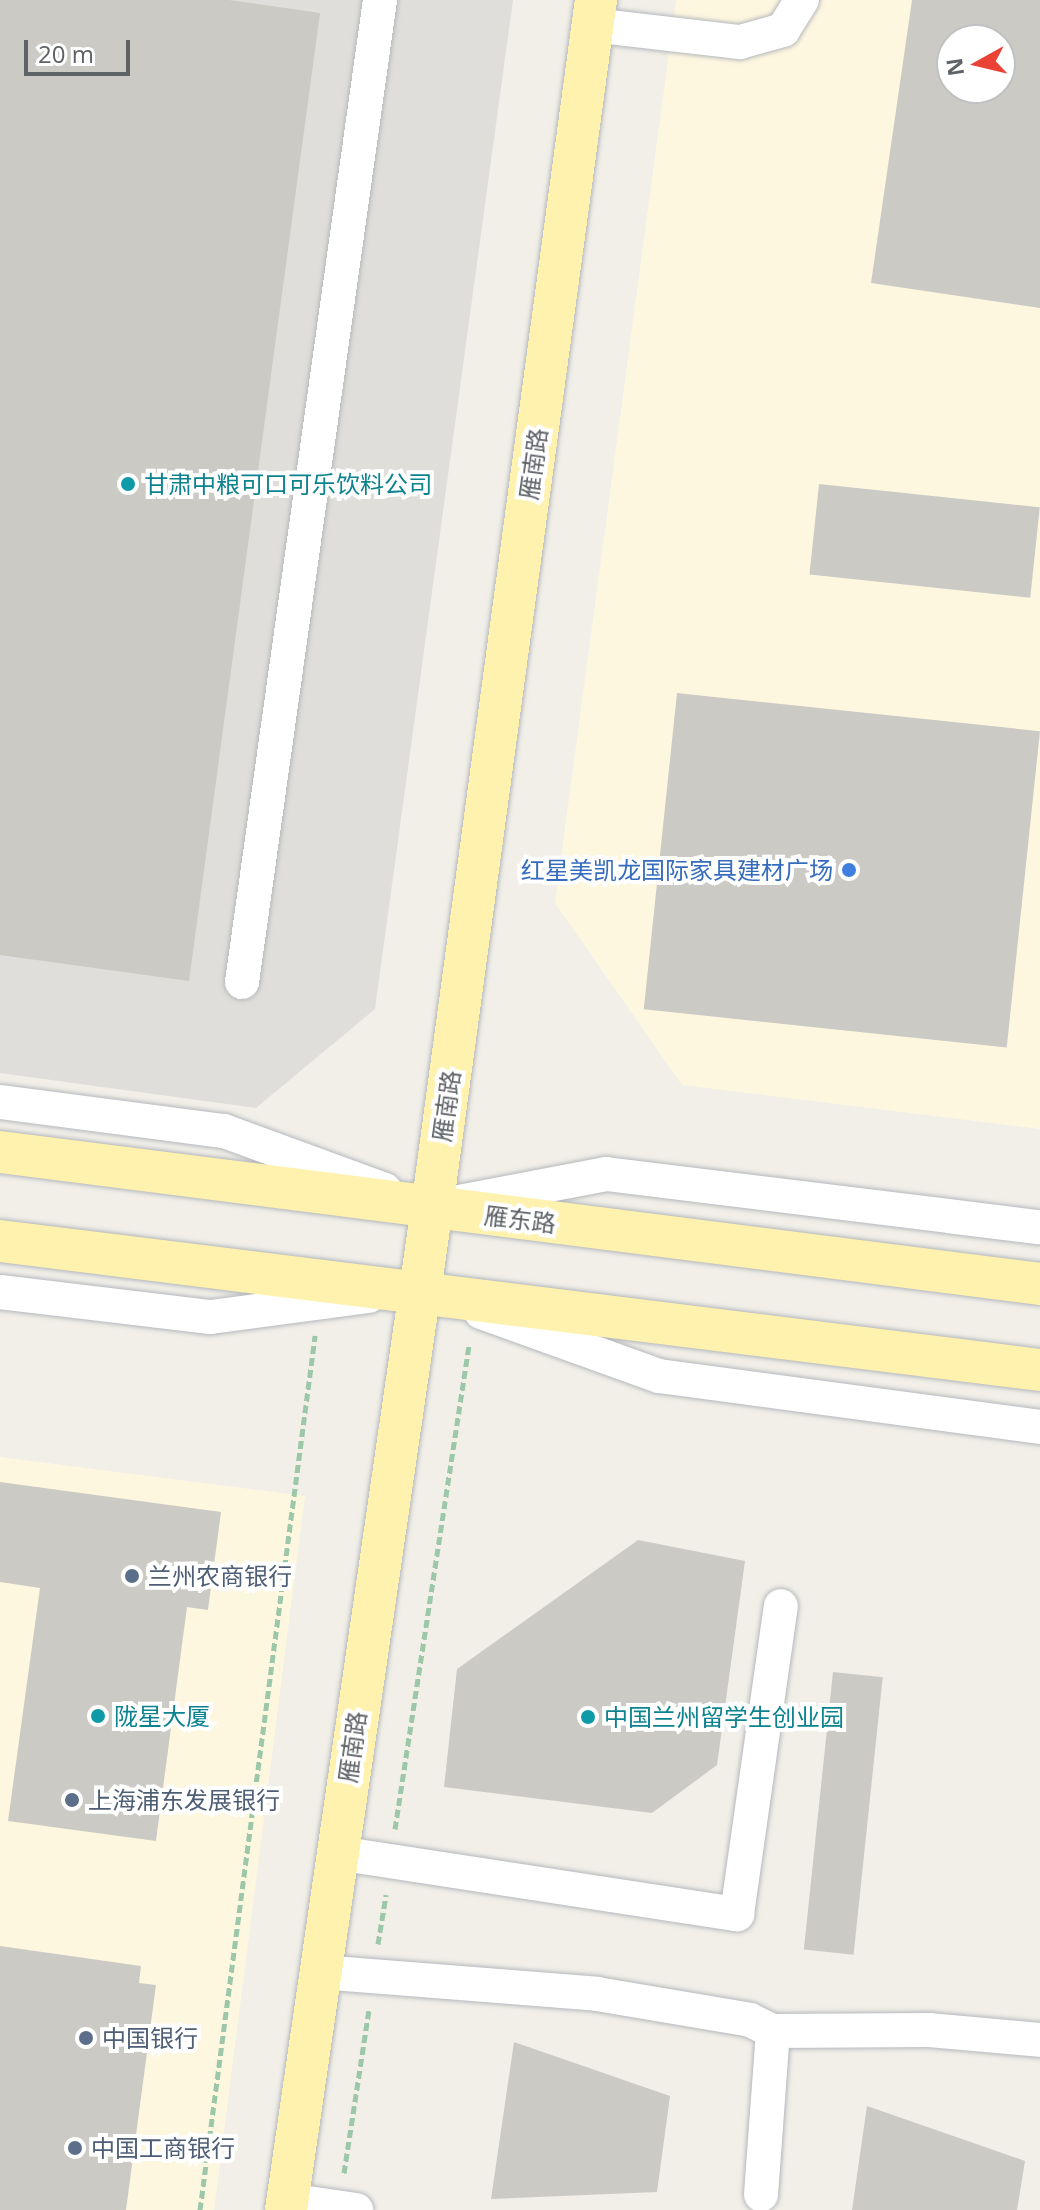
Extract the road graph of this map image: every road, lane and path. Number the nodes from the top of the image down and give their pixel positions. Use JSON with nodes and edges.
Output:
{"nodes":[{"id":1,"x":380,"y":0,"type":"edge"},
{"id":2,"x":802,"y":0,"type":"edge"},
{"id":3,"x":594,"y":13,"type":"edge"},
{"id":4,"x":242,"y":982,"type":"dead end"},
{"id":5,"x":0,"y":1102,"type":"edge"},
{"id":6,"x":0,"y":1152,"type":"edge"},
{"id":7,"x":432,"y":1208,"type":"junction"},
{"id":8,"x":1040,"y":1227,"type":"edge"},
{"id":9,"x":0,"y":1241,"type":"edge"},
{"id":10,"x":1040,"y":1284,"type":"edge"},
{"id":11,"x":418,"y":1290,"type":"junction"},
{"id":12,"x":0,"y":1292,"type":"edge"},
{"id":13,"x":320,"y":1303,"type":"junction"},
{"id":14,"x":474,"y":1310,"type":"junction"},
{"id":15,"x":1040,"y":1370,"type":"edge"},
{"id":16,"x":1040,"y":1427,"type":"edge"},
{"id":17,"x":781,"y":1606,"type":"dead end"},
{"id":18,"x":337,"y":1853,"type":"junction"},
{"id":19,"x":391,"y":1861,"type":"junction"},
{"id":20,"x":320,"y":1972,"type":"junction"},
{"id":21,"x":373,"y":1977,"type":"junction"},
{"id":22,"x":773,"y":2031,"type":"junction"},
{"id":23,"x":1040,"y":2040,"type":"edge"},
{"id":24,"x":761,"y":2195,"type":"dead end"},
{"id":25,"x":287,"y":2205,"type":"edge"},
{"id":26,"x":347,"y":2209,"type":"edge"},
{"id":27,"x":200,"y":2210,"type":"edge"}],
"edges":[{"from":1,"to":4,"type":"street"},
{"from":2,"to":3,"type":"street"},
{"from":3,"to":7,"type":"main road","name":"雁南路"},
{"from":5,"to":7,"type":"street"},
{"from":6,"to":7,"type":"main road","name":"雁东路"},
{"from":7,"to":8,"type":"street"},
{"from":7,"to":10,"type":"main road","name":"雁东路"},
{"from":7,"to":11,"type":"main road","name":"雁南路"},
{"from":9,"to":11,"type":"main road"},
{"from":11,"to":13,"type":"street"},
{"from":11,"to":14,"type":"street"},
{"from":11,"to":15,"type":"main road"},
{"from":11,"to":18,"type":"main road","name":"雁南路"},
{"from":12,"to":13,"type":"street"},
{"from":13,"to":27,"type":"path"},
{"from":14,"to":16,"type":"street"},
{"from":14,"to":19,"type":"path"},
{"from":17,"to":19,"type":"street"},
{"from":18,"to":19,"type":"street"},
{"from":18,"to":20,"type":"main road","name":"雁南路"},
{"from":19,"to":21,"type":"path"},
{"from":20,"to":21,"type":"street"},
{"from":20,"to":25,"type":"main road","name":"雁南路"},
{"from":21,"to":22,"type":"street"},
{"from":21,"to":26,"type":"path"},
{"from":22,"to":23,"type":"street"},
{"from":22,"to":24,"type":"street"},
{"from":25,"to":26,"type":"street"}]}
